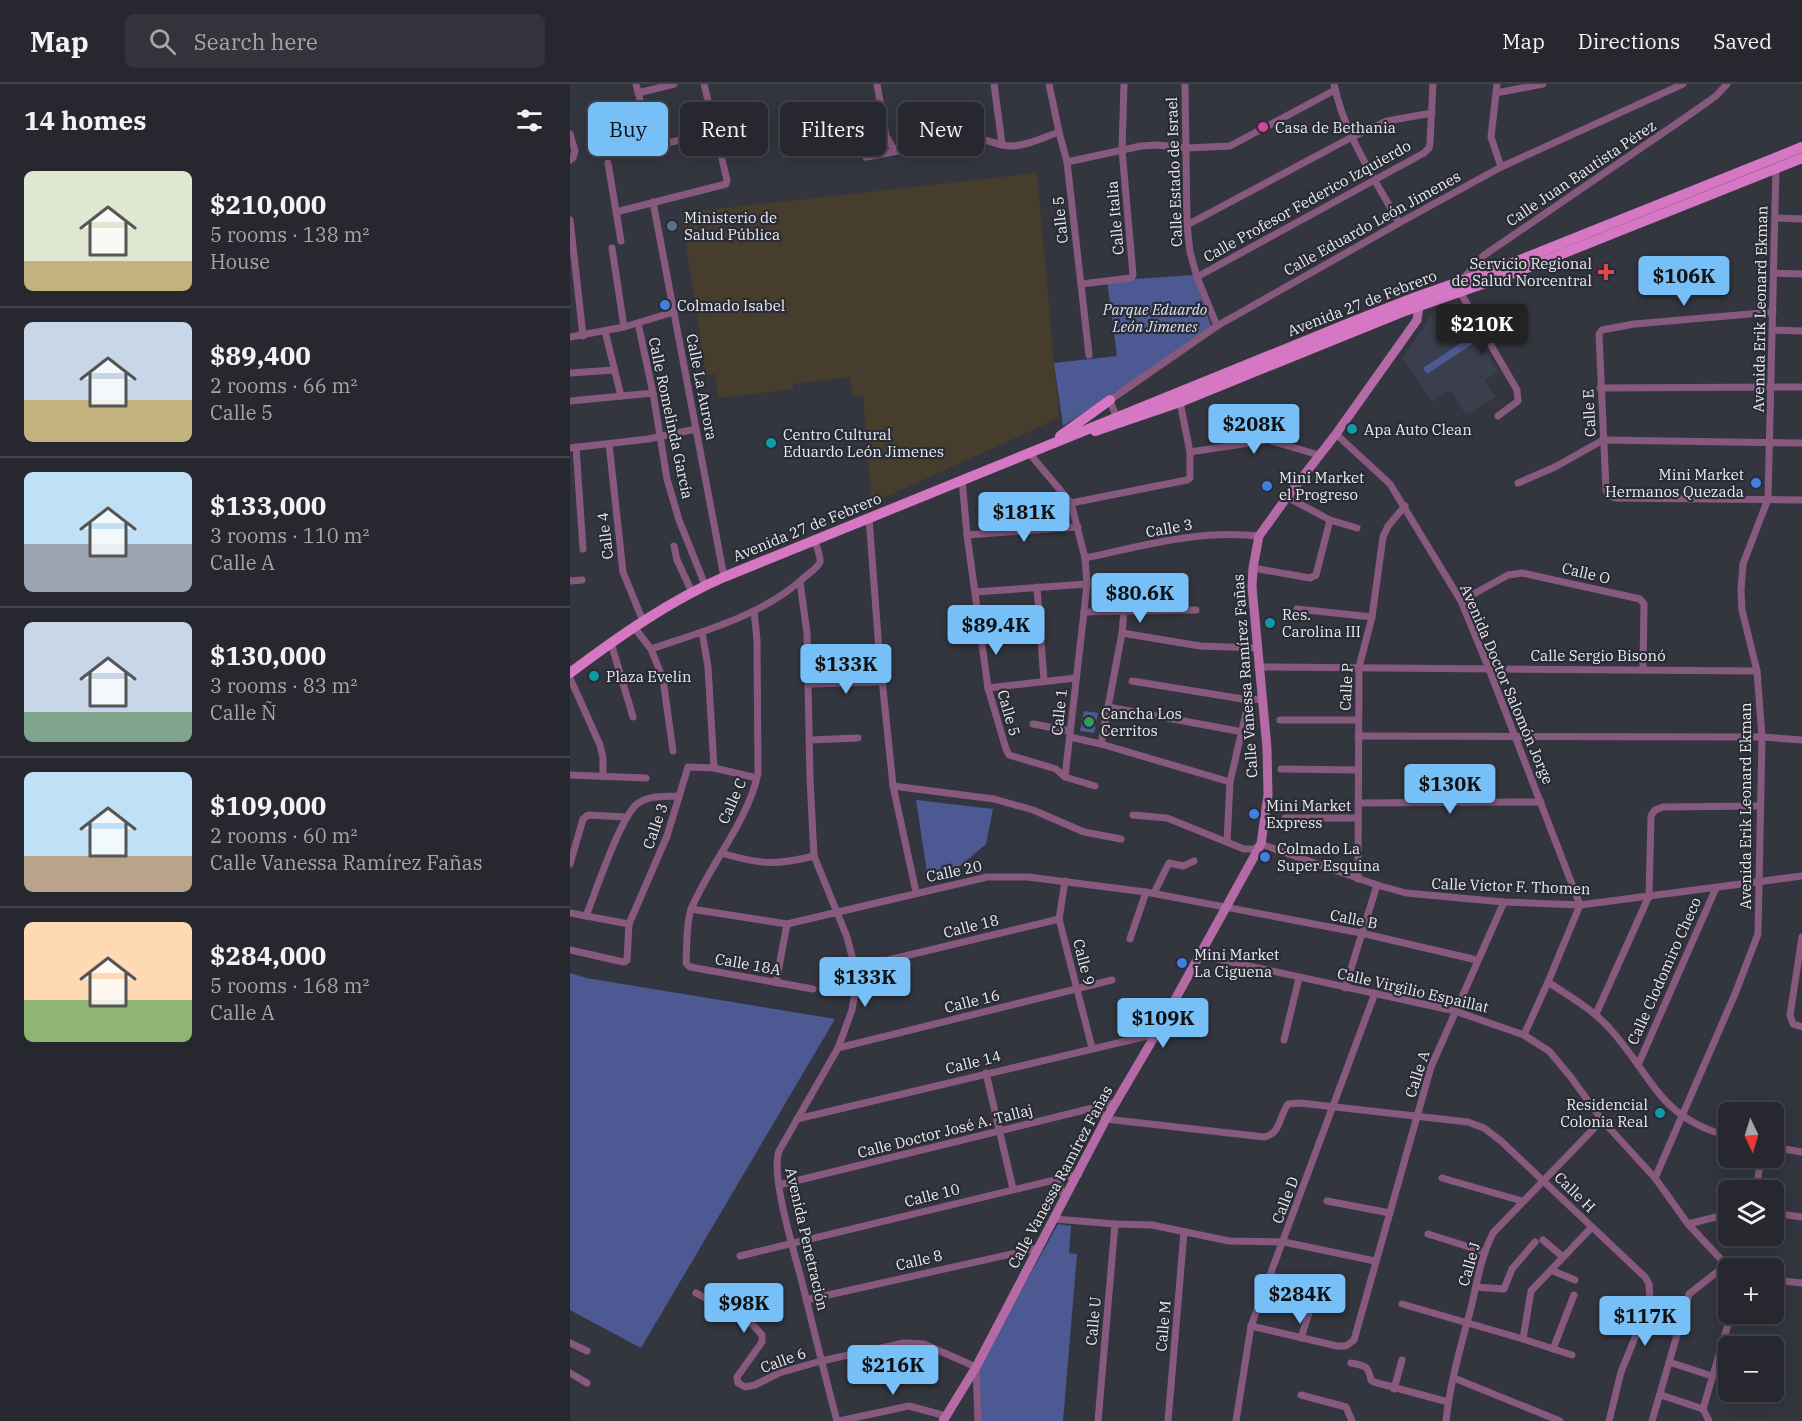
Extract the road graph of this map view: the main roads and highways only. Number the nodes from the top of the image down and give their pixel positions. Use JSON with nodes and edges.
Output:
{"nodes":[{"id":1,"x":1802,"y":147,"type":"edge"},
{"id":2,"x":1802,"y":158,"type":"edge"},
{"id":3,"x":1776,"y":164,"type":"junction"},
{"id":4,"x":1417,"y":301,"type":"junction"},
{"id":5,"x":1110,"y":400,"type":"road end"},
{"id":6,"x":1117,"y":420,"type":"junction"},
{"id":7,"x":1046,"y":446,"type":"junction"},
{"id":8,"x":570,"y":673,"type":"edge"}],
"edges":[{"from":1,"to":3,"type":"main road","name":"Avenida 27 de Febrero"},
{"from":2,"to":3,"type":"main road","name":"Avenida 27 de Febrero"},
{"from":3,"to":4,"type":"main road","name":"Avenida 27 de Febrero"},
{"from":4,"to":6,"type":"main road","name":"Avenida 27 de Febrero"},
{"from":4,"to":6,"type":"main road","name":"Avenida 27 de Febrero"},
{"from":5,"to":7,"type":"main road"},
{"from":6,"to":7,"type":"main road","name":"Avenida 27 de Febrero"},
{"from":7,"to":8,"type":"main road","name":"Avenida 27 de Febrero"}]}
